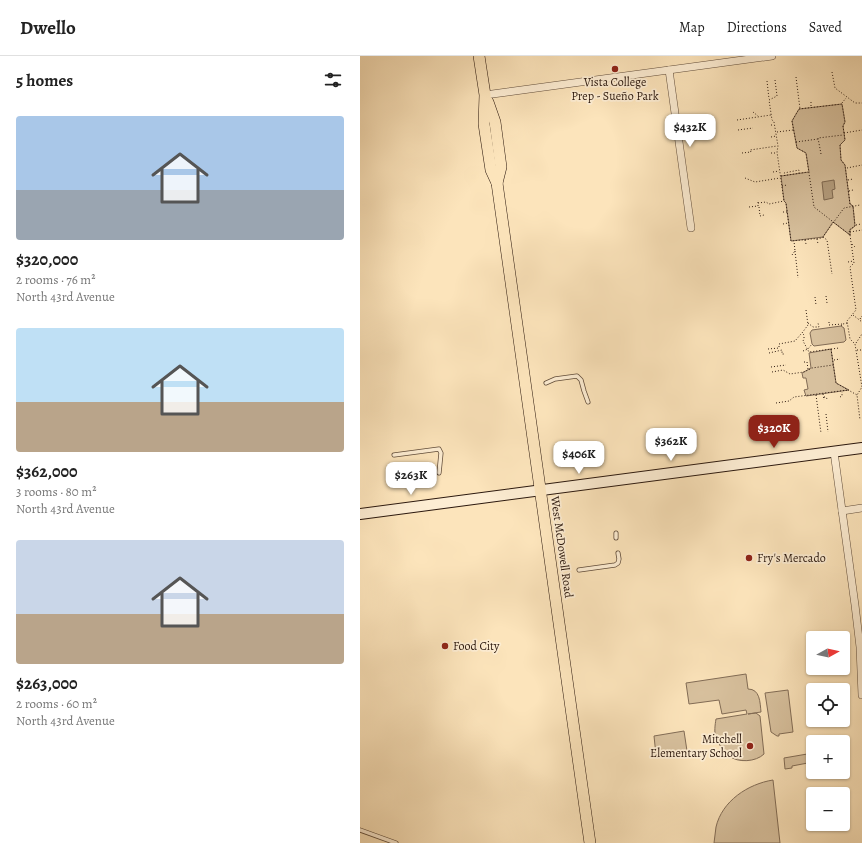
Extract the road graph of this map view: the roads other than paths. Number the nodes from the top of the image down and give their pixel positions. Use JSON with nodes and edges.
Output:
{"nodes":[{"id":1,"x":479,"y":56,"type":"edge"},
{"id":2,"x":772,"y":56,"type":"edge"},
{"id":3,"x":735,"y":59,"type":"edge"},
{"id":4,"x":669,"y":70,"type":"junction"},
{"id":5,"x":485,"y":95,"type":"junction"},
{"id":6,"x":691,"y":228,"type":"dead end"},
{"id":7,"x":546,"y":383,"type":"dead end"},
{"id":8,"x":588,"y":402,"type":"dead end"},
{"id":9,"x":862,"y":448,"type":"edge"},
{"id":10,"x":834,"y":452,"type":"junction"},
{"id":11,"x":394,"y":455,"type":"dead end"},
{"id":12,"x":439,"y":473,"type":"dead end"},
{"id":13,"x":541,"y":491,"type":"junction"},
{"id":14,"x":862,"y":508,"type":"edge"},
{"id":15,"x":842,"y":511,"type":"junction"},
{"id":16,"x":360,"y":514,"type":"edge"},
{"id":17,"x":616,"y":533,"type":"dead end"},
{"id":18,"x":616,"y":538,"type":"dead end"},
{"id":19,"x":618,"y":553,"type":"dead end"},
{"id":20,"x":579,"y":570,"type":"dead end"},
{"id":21,"x":859,"y":605,"type":"edge"},
{"id":22,"x":862,"y":685,"type":"edge"},
{"id":23,"x":862,"y":695,"type":"edge"},
{"id":24,"x":360,"y":830,"type":"edge"},
{"id":25,"x":396,"y":843,"type":"edge"},
{"id":26,"x":590,"y":843,"type":"edge"}],
"edges":[{"from":1,"to":5,"type":"main road","name":"West McDowell Road"},
{"from":2,"to":3,"type":"street"},
{"from":3,"to":4,"type":"street"},
{"from":4,"to":5,"type":"street"},
{"from":4,"to":6,"type":"street"},
{"from":5,"to":13,"type":"main road","name":"West McDowell Road"},
{"from":7,"to":8,"type":"lane"},
{"from":9,"to":10,"type":"main road"},
{"from":10,"to":13,"type":"main road"},
{"from":10,"to":15,"type":"street"},
{"from":11,"to":12,"type":"lane"},
{"from":13,"to":16,"type":"main road"},
{"from":13,"to":26,"type":"main road","name":"West McDowell Road"},
{"from":14,"to":15,"type":"street"},
{"from":15,"to":21,"type":"street"},
{"from":17,"to":18,"type":"lane"},
{"from":19,"to":20,"type":"lane"},
{"from":21,"to":22,"type":"street"},
{"from":22,"to":23,"type":"street"},
{"from":24,"to":25,"type":"lane"}]}
